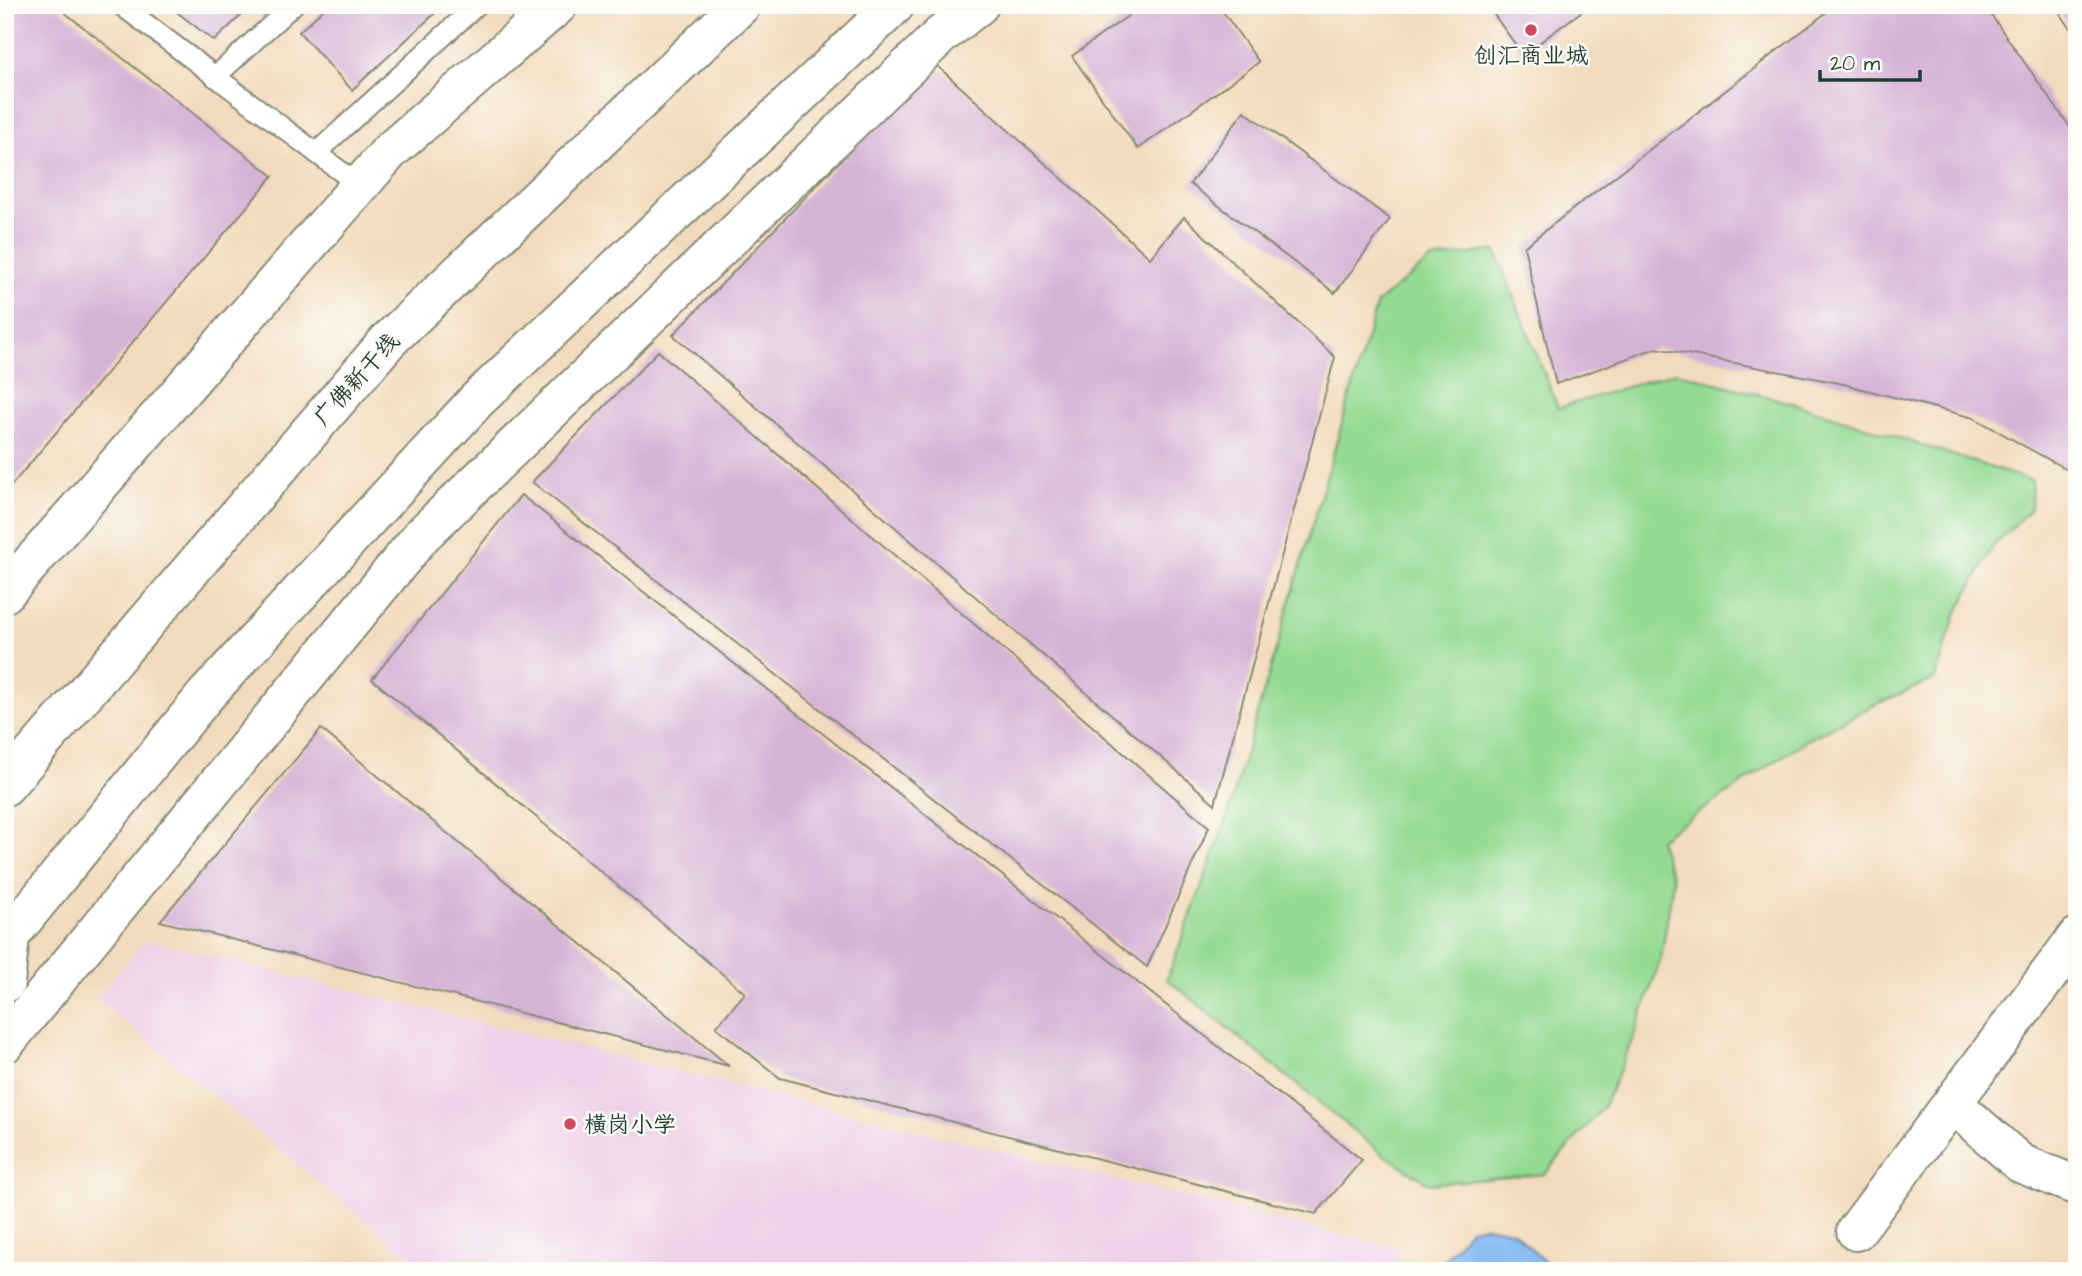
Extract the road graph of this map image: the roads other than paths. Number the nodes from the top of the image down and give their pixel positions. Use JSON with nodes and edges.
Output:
{"nodes":[{"id":1,"x":121,"y":5,"type":"edge"},
{"id":2,"x":293,"y":5,"type":"edge"},
{"id":3,"x":477,"y":5,"type":"edge"},
{"id":4,"x":558,"y":5,"type":"edge"},
{"id":5,"x":741,"y":5,"type":"edge"},
{"id":6,"x":895,"y":5,"type":"edge"},
{"id":7,"x":979,"y":5,"type":"edge"},
{"id":8,"x":215,"y":77,"type":"junction"},
{"id":9,"x":316,"y":153,"type":"junction"},
{"id":10,"x":360,"y":186,"type":"junction"},
{"id":11,"x":5,"y":593,"type":"edge"},
{"id":12,"x":5,"y":786,"type":"edge"},
{"id":13,"x":2077,"y":937,"type":"edge"},
{"id":14,"x":8,"y":940,"type":"edge"},
{"id":15,"x":5,"y":983,"type":"edge"},
{"id":16,"x":5,"y":1043,"type":"edge"},
{"id":17,"x":1952,"y":1103,"type":"junction"},
{"id":18,"x":2077,"y":1186,"type":"edge"},
{"id":19,"x":1856,"y":1231,"type":"dead end"}],
"edges":[{"from":1,"to":8,"type":"lane"},
{"from":2,"to":8,"type":"lane"},
{"from":3,"to":9,"type":"lane"},
{"from":4,"to":10,"type":"main road"},
{"from":5,"to":12,"type":"main road","name":"广佛新干线"},
{"from":6,"to":14,"type":"main road"},
{"from":7,"to":16,"type":"main road"},
{"from":8,"to":9,"type":"lane"},
{"from":9,"to":10,"type":"lane"},
{"from":10,"to":11,"type":"main road"},
{"from":13,"to":17,"type":"main road"},
{"from":14,"to":15,"type":"main road"},
{"from":17,"to":18,"type":"main road"},
{"from":17,"to":19,"type":"main road"}]}
